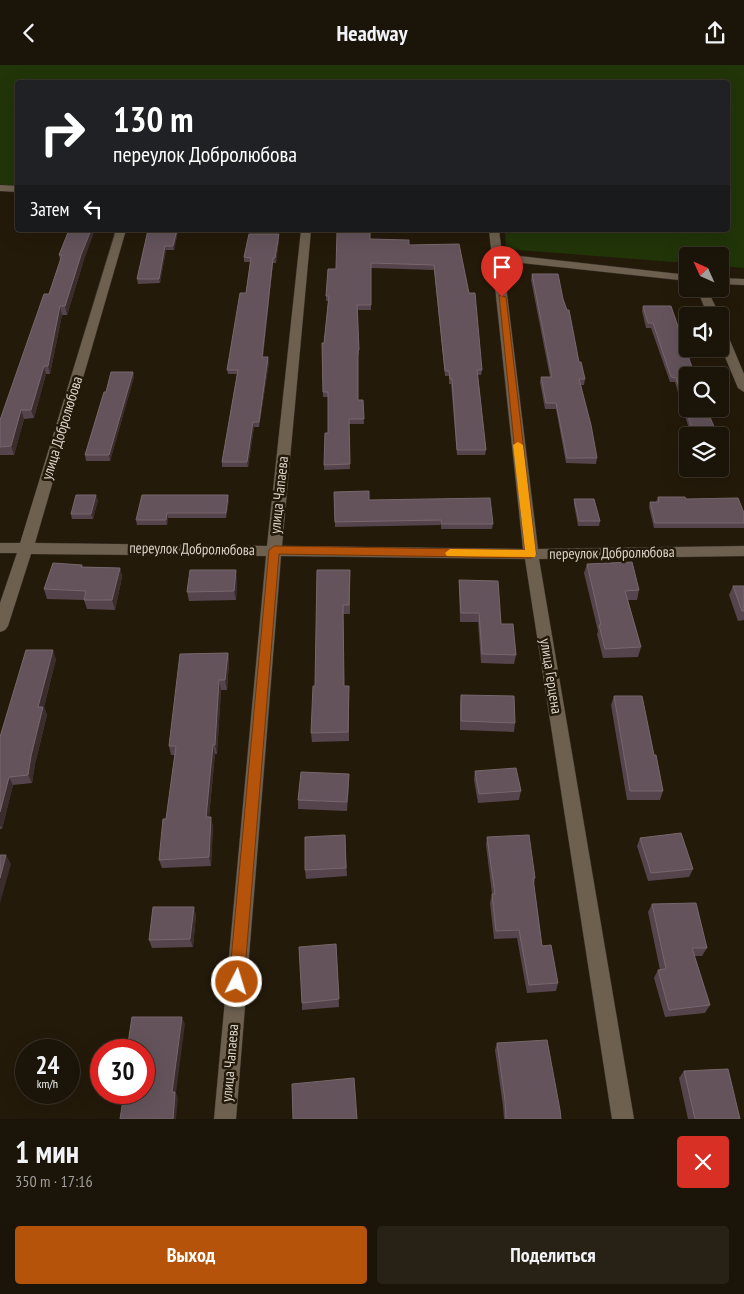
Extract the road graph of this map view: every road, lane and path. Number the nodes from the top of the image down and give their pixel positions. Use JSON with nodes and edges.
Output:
{"nodes":[{"id":1,"x":0,"y":189,"type":"edge"},
{"id":2,"x":15,"y":189,"type":"edge"},
{"id":3,"x":120,"y":232,"type":"edge"},
{"id":4,"x":306,"y":232,"type":"edge"},
{"id":5,"x":494,"y":232,"type":"edge"},
{"id":6,"x":497,"y":257,"type":"junction"},
{"id":7,"x":679,"y":277,"type":"edge"},
{"id":8,"x":729,"y":281,"type":"edge"},
{"id":9,"x":744,"y":282,"type":"edge"},
{"id":10,"x":729,"y":352,"type":"edge"},
{"id":11,"x":744,"y":388,"type":"edge"},
{"id":12,"x":26,"y":547,"type":"junction"},
{"id":13,"x":0,"y":548,"type":"edge"},
{"id":14,"x":274,"y":550,"type":"junction"},
{"id":15,"x":744,"y":551,"type":"edge"},
{"id":16,"x":531,"y":554,"type":"junction"},
{"id":17,"x":0,"y":626,"type":"edge"},
{"id":18,"x":225,"y":1119,"type":"edge"},
{"id":19,"x":622,"y":1119,"type":"edge"}],
"edges":[{"from":1,"to":2,"type":"street"},
{"from":3,"to":12,"type":"street","name":"улица Добролюбова"},
{"from":4,"to":14,"type":"street","name":"улица Чапаева"},
{"from":5,"to":6,"type":"street","name":"улица Герцена"},
{"from":6,"to":7,"type":"street"},
{"from":6,"to":16,"type":"street","name":"улица Герцена"},
{"from":8,"to":9,"type":"street"},
{"from":10,"to":11,"type":"street"},
{"from":12,"to":13,"type":"street","name":"переулок Добролюбова"},
{"from":12,"to":14,"type":"street","name":"переулок Добролюбова"},
{"from":12,"to":17,"type":"street","name":"улица Добролюбова"},
{"from":14,"to":16,"type":"street","name":"переулок Добролюбова"},
{"from":14,"to":18,"type":"street","name":"улица Чапаева"},
{"from":15,"to":16,"type":"street","name":"переулок Добролюбова"},
{"from":16,"to":19,"type":"street","name":"улица Герцена"}]}
